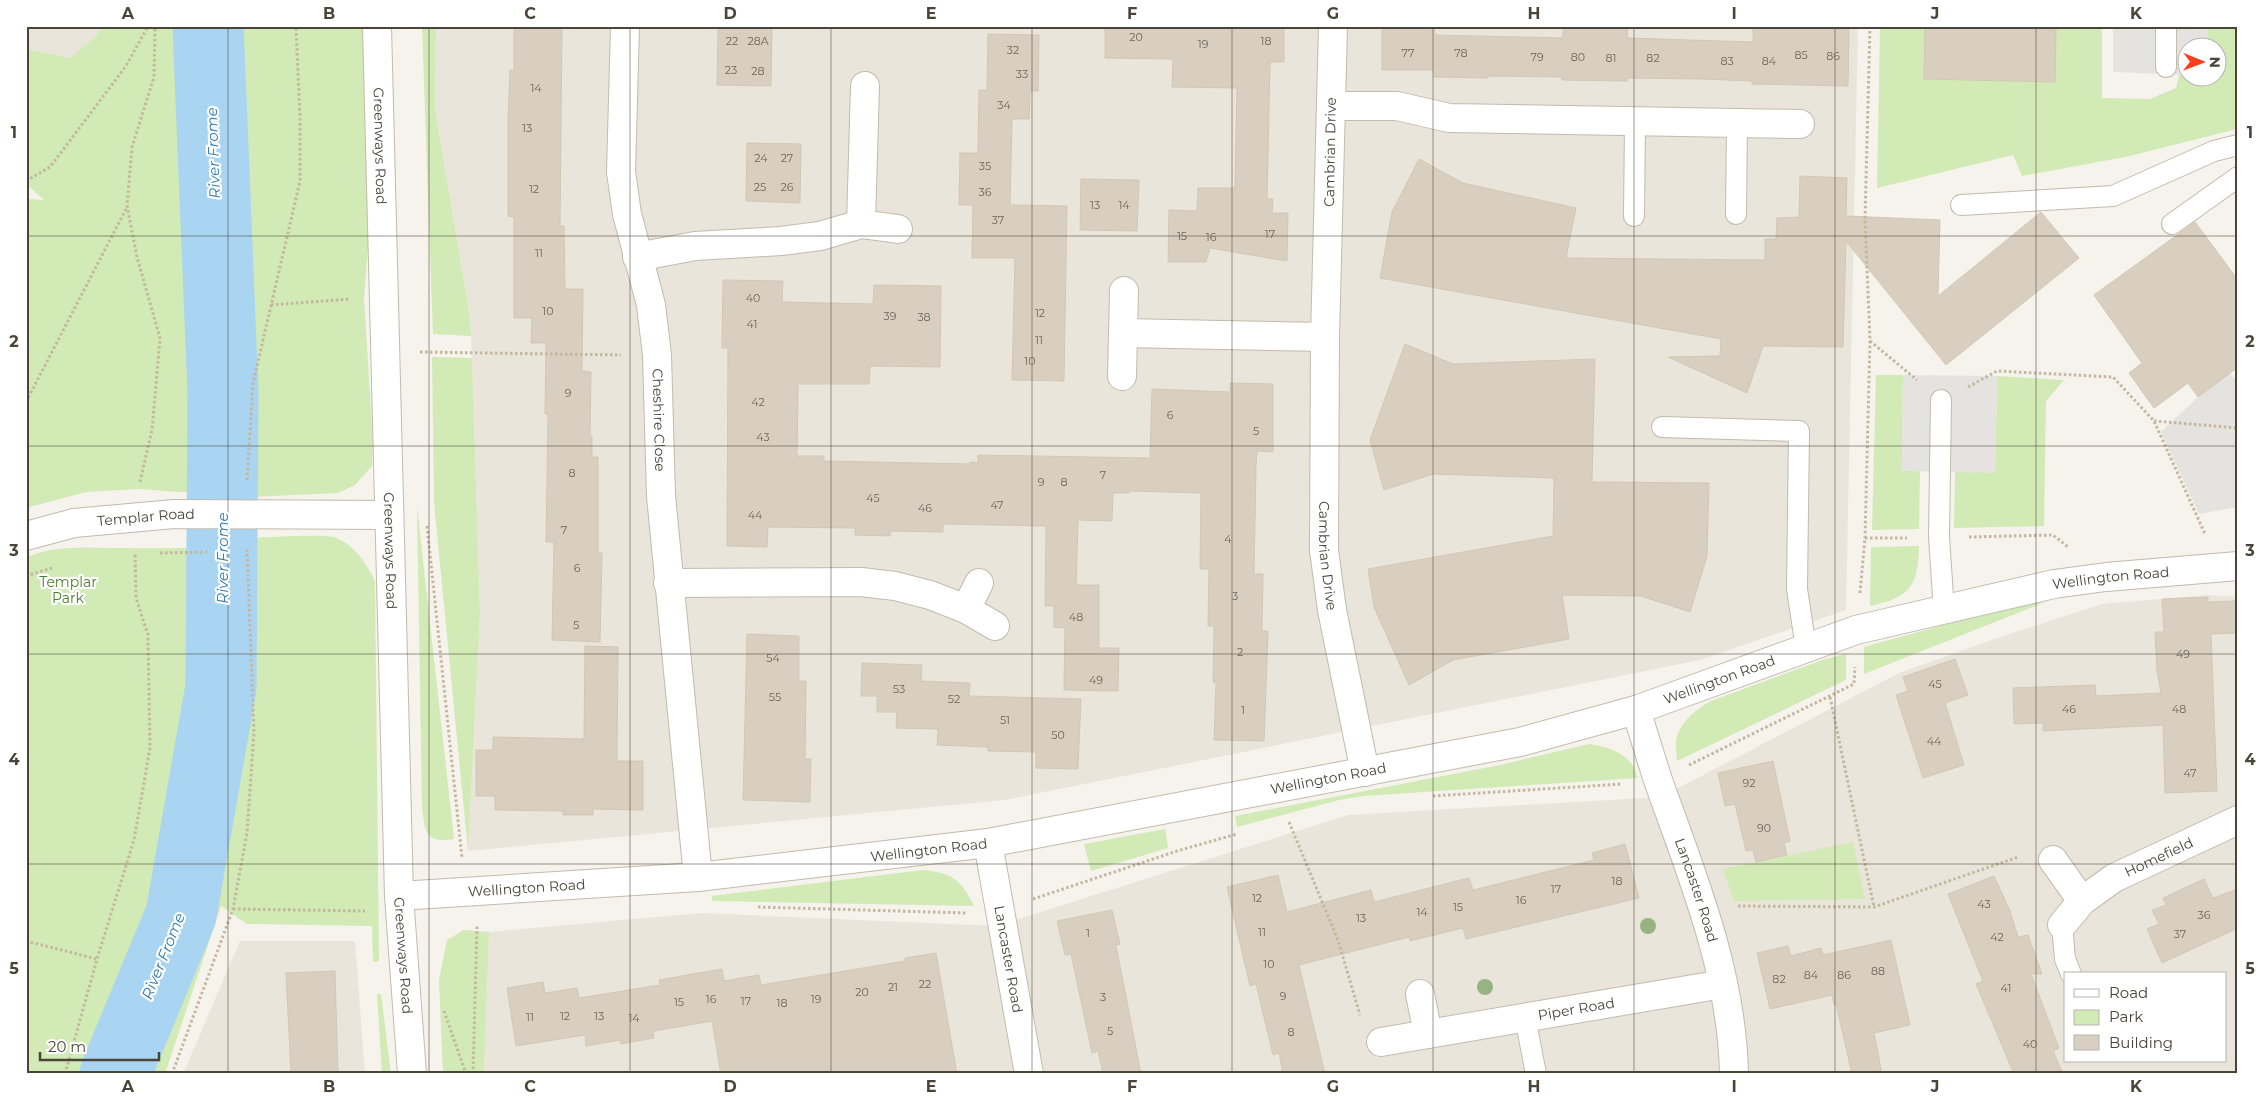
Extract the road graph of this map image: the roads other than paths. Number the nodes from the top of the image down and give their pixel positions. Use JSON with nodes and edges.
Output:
{"nodes":[{"id":1,"x":377,"y":26,"type":"edge"},
{"id":2,"x":625,"y":26,"type":"edge"},
{"id":3,"x":1333,"y":26,"type":"edge"},
{"id":4,"x":2166,"y":26,"type":"edge"},
{"id":5,"x":2166,"y":67,"type":"dead end"},
{"id":6,"x":865,"y":86,"type":"dead end"},
{"id":7,"x":1331,"y":106,"type":"junction"},
{"id":8,"x":1635,"y":122,"type":"junction"},
{"id":9,"x":1737,"y":124,"type":"junction"},
{"id":10,"x":1800,"y":124,"type":"dead end"},
{"id":11,"x":2238,"y":145,"type":"edge"},
{"id":12,"x":2238,"y":177,"type":"edge"},
{"id":13,"x":1960,"y":205,"type":"dead end"},
{"id":14,"x":1736,"y":214,"type":"dead end"},
{"id":15,"x":1634,"y":216,"type":"dead end"},
{"id":16,"x":861,"y":224,"type":"junction"},
{"id":17,"x":2172,"y":224,"type":"dead end"},
{"id":18,"x":898,"y":229,"type":"dead end"},
{"id":19,"x":637,"y":257,"type":"junction"},
{"id":20,"x":1124,"y":291,"type":"dead end"},
{"id":21,"x":1123,"y":333,"type":"junction"},
{"id":22,"x":1325,"y":337,"type":"junction"},
{"id":23,"x":1122,"y":376,"type":"dead end"},
{"id":24,"x":1941,"y":400,"type":"road end"},
{"id":25,"x":1662,"y":427,"type":"dead end"},
{"id":26,"x":388,"y":514,"type":"junction"},
{"id":27,"x":26,"y":536,"type":"edge"},
{"id":28,"x":2229,"y":566,"type":"edge"},
{"id":29,"x":668,"y":583,"type":"junction"},
{"id":30,"x":979,"y":583,"type":"dead end"},
{"id":31,"x":966,"y":609,"type":"junction"},
{"id":32,"x":1944,"y":611,"type":"junction"},
{"id":33,"x":995,"y":626,"type":"dead end"},
{"id":34,"x":1806,"y":648,"type":"junction"},
{"id":35,"x":1636,"y":710,"type":"junction"},
{"id":36,"x":1365,"y":772,"type":"junction"},
{"id":37,"x":2238,"y":820,"type":"edge"},
{"id":38,"x":988,"y":843,"type":"junction"},
{"id":39,"x":2054,"y":860,"type":"road end"},
{"id":40,"x":698,"y":877,"type":"junction"},
{"id":41,"x":399,"y":896,"type":"junction"},
{"id":42,"x":2082,"y":901,"type":"junction"},
{"id":43,"x":2062,"y":925,"type":"joint"},
{"id":44,"x":2070,"y":972,"type":"edge"},
{"id":45,"x":1723,"y":984,"type":"junction"},
{"id":46,"x":1420,"y":994,"type":"dead end"},
{"id":47,"x":1525,"y":1017,"type":"junction"},
{"id":48,"x":1428,"y":1034,"type":"junction"},
{"id":49,"x":1381,"y":1042,"type":"road end"},
{"id":50,"x":412,"y":1074,"type":"edge"},
{"id":51,"x":1029,"y":1074,"type":"edge"},
{"id":52,"x":1536,"y":1074,"type":"edge"},
{"id":53,"x":1734,"y":1074,"type":"edge"}],
"edges":[{"from":1,"to":26,"type":"street","name":"Greenways Road"},
{"from":2,"to":19,"type":"street","name":"Cheshire Close"},
{"from":3,"to":7,"type":"street","name":"Cambrian Drive"},
{"from":4,"to":5,"type":"lane"},
{"from":6,"to":16,"type":"street"},
{"from":7,"to":8,"type":"street"},
{"from":7,"to":22,"type":"street","name":"Cambrian Drive"},
{"from":8,"to":9,"type":"street"},
{"from":8,"to":15,"type":"lane"},
{"from":9,"to":10,"type":"street"},
{"from":9,"to":14,"type":"lane"},
{"from":11,"to":13,"type":"lane"},
{"from":12,"to":17,"type":"lane"},
{"from":16,"to":18,"type":"street"},
{"from":16,"to":19,"type":"street"},
{"from":19,"to":29,"type":"street","name":"Cheshire Close"},
{"from":20,"to":21,"type":"street"},
{"from":21,"to":22,"type":"street"},
{"from":21,"to":23,"type":"street"},
{"from":22,"to":36,"type":"street","name":"Cambrian Drive"},
{"from":24,"to":32,"type":"lane"},
{"from":25,"to":34,"type":"lane"},
{"from":26,"to":27,"type":"street","name":"Templar Road"},
{"from":26,"to":41,"type":"street","name":"Greenways Road"},
{"from":28,"to":32,"type":"street","name":"Wellington Road"},
{"from":29,"to":31,"type":"street"},
{"from":29,"to":40,"type":"street","name":"Cheshire Close"},
{"from":30,"to":31,"type":"street"},
{"from":31,"to":33,"type":"street"},
{"from":32,"to":34,"type":"street","name":"Wellington Road"},
{"from":34,"to":35,"type":"street","name":"Wellington Road"},
{"from":35,"to":36,"type":"street","name":"Wellington Road"},
{"from":35,"to":45,"type":"street","name":"Lancaster Road"},
{"from":36,"to":38,"type":"street","name":"Wellington Road"},
{"from":37,"to":42,"type":"street","name":"Homefield"},
{"from":38,"to":40,"type":"street","name":"Wellington Road"},
{"from":38,"to":51,"type":"street","name":"Lancaster Road"},
{"from":39,"to":42,"type":"street"},
{"from":40,"to":41,"type":"street","name":"Wellington Road"},
{"from":41,"to":50,"type":"street","name":"Greenways Road"},
{"from":42,"to":43,"type":"street","name":"Homefield"},
{"from":43,"to":44,"type":"lane"},
{"from":45,"to":47,"type":"street","name":"Piper Road"},
{"from":45,"to":53,"type":"street","name":"Lancaster Road"},
{"from":46,"to":48,"type":"street"},
{"from":47,"to":48,"type":"street","name":"Piper Road"},
{"from":47,"to":52,"type":"lane"},
{"from":48,"to":49,"type":"street","name":"Piper Road"}]}
